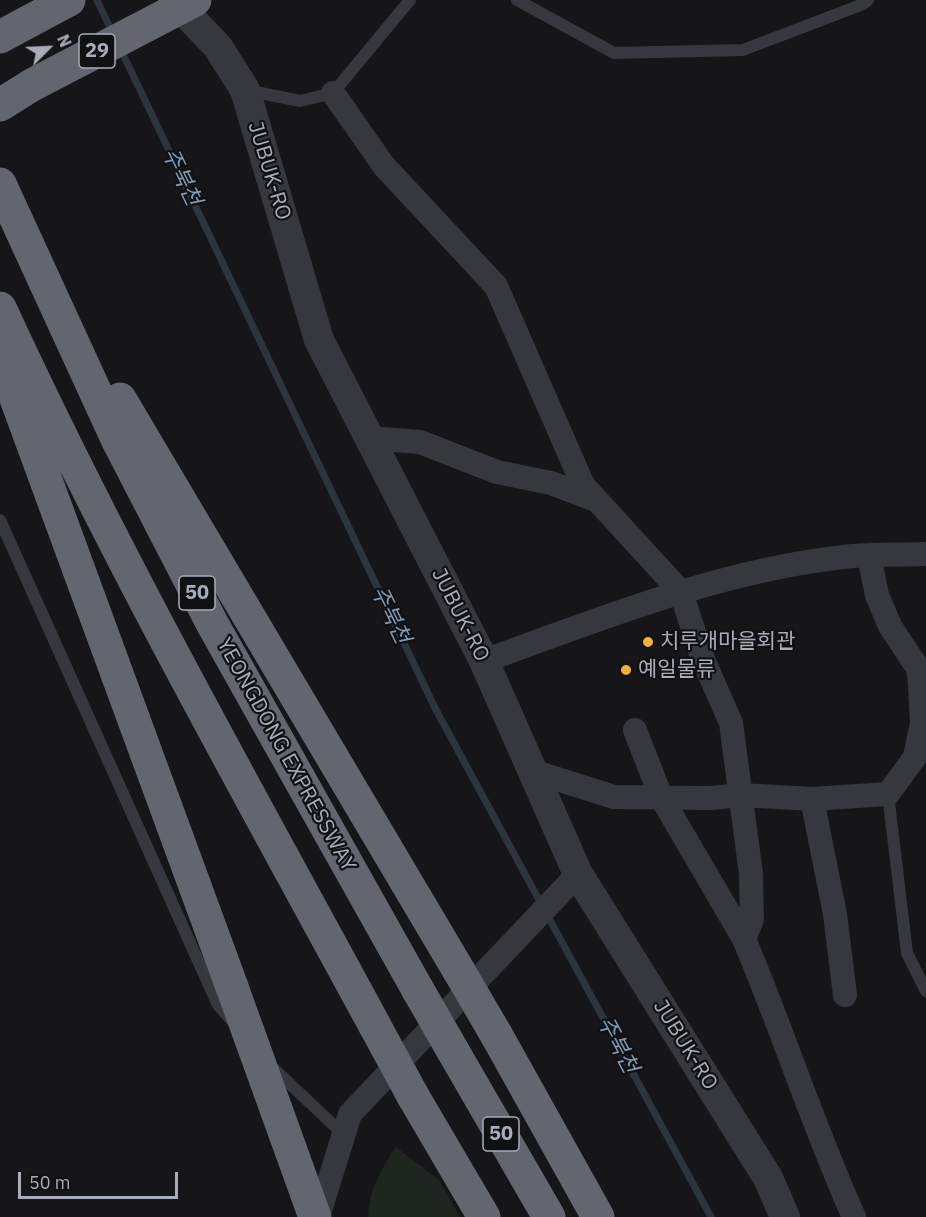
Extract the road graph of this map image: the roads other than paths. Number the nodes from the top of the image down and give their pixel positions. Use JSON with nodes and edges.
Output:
{"nodes":[{"id":1,"x":69,"y":0,"type":"edge"},
{"id":2,"x":173,"y":0,"type":"edge"},
{"id":3,"x":195,"y":0,"type":"edge"},
{"id":4,"x":410,"y":0,"type":"edge"},
{"id":5,"x":517,"y":0,"type":"edge"},
{"id":6,"x":868,"y":0,"type":"edge"},
{"id":7,"x":0,"y":37,"type":"edge"},
{"id":8,"x":245,"y":90,"type":"junction"},
{"id":9,"x":333,"y":93,"type":"junction"},
{"id":10,"x":0,"y":105,"type":"edge"},
{"id":11,"x":0,"y":183,"type":"edge"},
{"id":12,"x":23,"y":237,"type":"junction"},
{"id":13,"x":0,"y":308,"type":"edge"},
{"id":14,"x":0,"y":355,"type":"edge"},
{"id":15,"x":369,"y":438,"type":"junction"},
{"id":16,"x":597,"y":500,"type":"junction"},
{"id":17,"x":0,"y":520,"type":"edge"},
{"id":18,"x":926,"y":554,"type":"edge"},
{"id":19,"x":869,"y":556,"type":"junction"},
{"id":20,"x":681,"y":592,"type":"junction"},
{"id":21,"x":484,"y":661,"type":"junction"},
{"id":22,"x":635,"y":730,"type":"dead end"},
{"id":23,"x":535,"y":772,"type":"junction"},
{"id":24,"x":888,"y":794,"type":"junction"},
{"id":25,"x":741,"y":795,"type":"junction"},
{"id":26,"x":661,"y":797,"type":"junction"},
{"id":27,"x":812,"y":799,"type":"junction"},
{"id":28,"x":570,"y":883,"type":"junction"},
{"id":29,"x":744,"y":939,"type":"junction"},
{"id":30,"x":926,"y":991,"type":"edge"},
{"id":31,"x":845,"y":995,"type":"dead end"},
{"id":32,"x":343,"y":1134,"type":"junction"},
{"id":33,"x":316,"y":1217,"type":"edge"},
{"id":34,"x":484,"y":1217,"type":"edge"},
{"id":35,"x":549,"y":1217,"type":"edge"},
{"id":36,"x":598,"y":1217,"type":"edge"},
{"id":37,"x":785,"y":1217,"type":"edge"},
{"id":38,"x":854,"y":1217,"type":"edge"}],
"edges":[{"from":1,"to":7,"type":"highway"},
{"from":2,"to":8,"type":"street","name":"JUBUK-RO"},
{"from":3,"to":10,"type":"highway","number":"29","bridge":true},
{"from":4,"to":9,"type":"lane"},
{"from":5,"to":6,"type":"lane"},
{"from":8,"to":9,"type":"lane"},
{"from":8,"to":15,"type":"street","name":"JUBUK-RO"},
{"from":9,"to":16,"type":"street"},
{"from":11,"to":12,"type":"highway","name":"YEONGDONG EXPRESSWAY","number":"50"},
{"from":12,"to":35,"type":"highway","name":"YEONGDONG EXPRESSWAY","number":"50","bridge":true},
{"from":12,"to":36,"type":"highway","bridge":true},
{"from":13,"to":34,"type":"highway","number":"50","bridge":true},
{"from":14,"to":33,"type":"highway","bridge":true},
{"from":15,"to":16,"type":"street"},
{"from":15,"to":21,"type":"street","name":"JUBUK-RO"},
{"from":16,"to":20,"type":"street"},
{"from":17,"to":32,"type":"lane"},
{"from":18,"to":19,"type":"street"},
{"from":19,"to":20,"type":"street"},
{"from":19,"to":24,"type":"street"},
{"from":20,"to":21,"type":"street"},
{"from":20,"to":25,"type":"street"},
{"from":21,"to":23,"type":"street","name":"JUBUK-RO"},
{"from":22,"to":26,"type":"street"},
{"from":23,"to":26,"type":"street"},
{"from":23,"to":28,"type":"street","name":"JUBUK-RO"},
{"from":24,"to":27,"type":"street"},
{"from":24,"to":30,"type":"lane"},
{"from":25,"to":26,"type":"street"},
{"from":25,"to":27,"type":"street"},
{"from":25,"to":29,"type":"street"},
{"from":26,"to":29,"type":"street"},
{"from":27,"to":31,"type":"street"},
{"from":28,"to":32,"type":"street"},
{"from":28,"to":37,"type":"street","name":"JUBUK-RO"},
{"from":29,"to":38,"type":"street"},
{"from":32,"to":33,"type":"street"}]}
